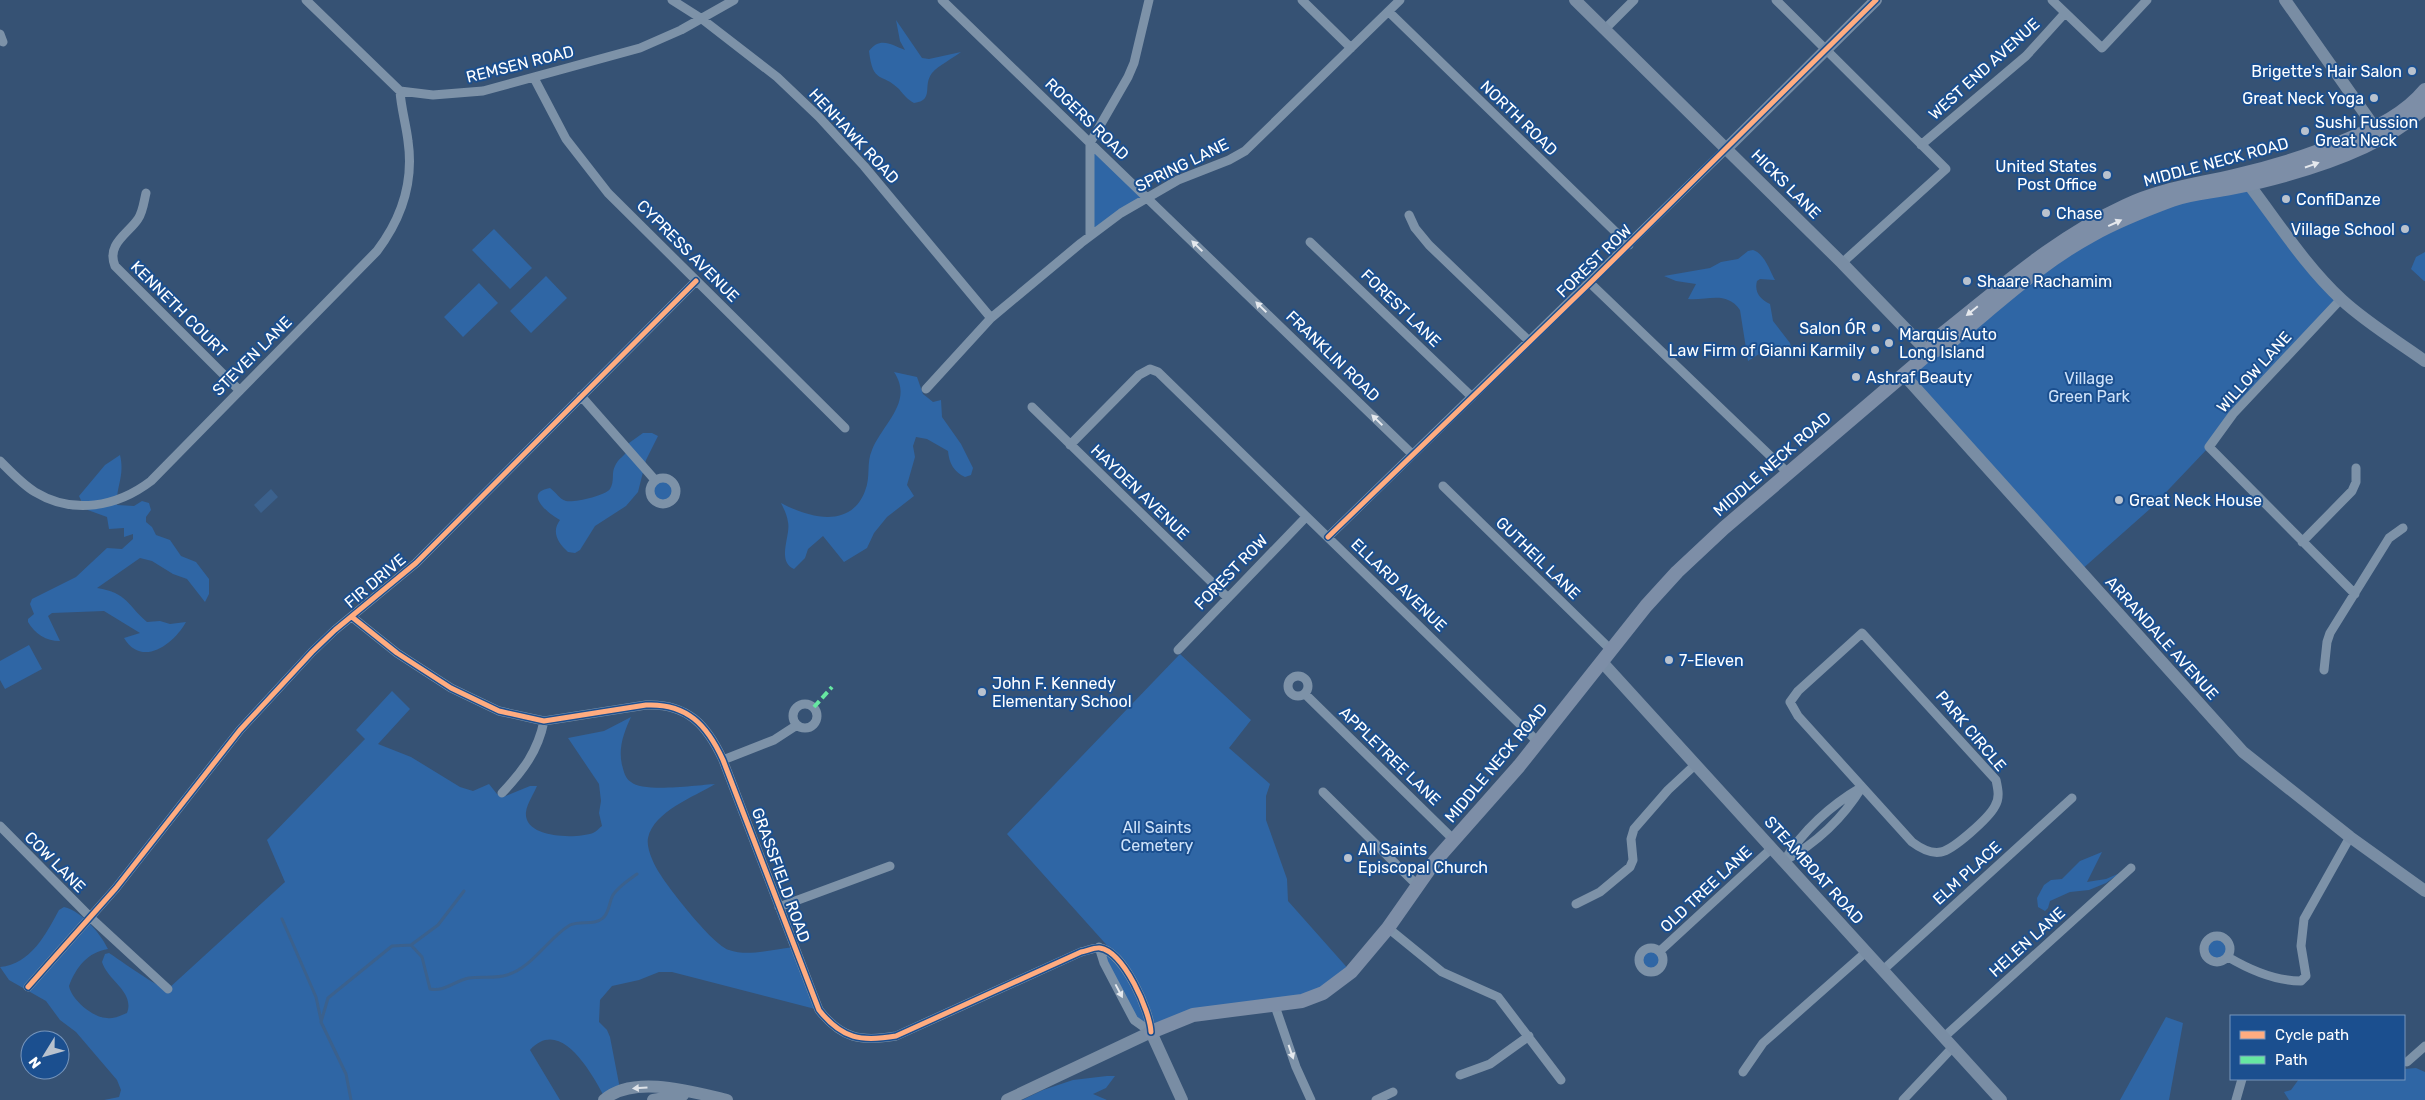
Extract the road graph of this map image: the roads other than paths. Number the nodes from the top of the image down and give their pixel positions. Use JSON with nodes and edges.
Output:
{"nodes":[{"id":1,"x":306,"y":0,"type":"edge"},
{"id":2,"x":672,"y":0,"type":"edge"},
{"id":3,"x":734,"y":0,"type":"edge"},
{"id":4,"x":942,"y":0,"type":"edge"},
{"id":5,"x":1149,"y":0,"type":"edge"},
{"id":6,"x":1302,"y":0,"type":"edge"},
{"id":7,"x":1400,"y":0,"type":"edge"},
{"id":8,"x":1574,"y":0,"type":"edge"},
{"id":9,"x":1634,"y":0,"type":"edge"},
{"id":10,"x":1776,"y":0,"type":"edge"},
{"id":11,"x":1876,"y":0,"type":"edge"},
{"id":12,"x":2052,"y":0,"type":"edge"},
{"id":13,"x":2147,"y":0,"type":"edge"},
{"id":14,"x":2288,"y":1,"type":"edge"},
{"id":15,"x":1389,"y":12,"type":"junction"},
{"id":16,"x":2065,"y":13,"type":"junction"},
{"id":17,"x":702,"y":19,"type":"junction"},
{"id":18,"x":1606,"y":28,"type":"junction"},
{"id":19,"x":1351,"y":48,"type":"junction"},
{"id":20,"x":1826,"y":50,"type":"junction"},
{"id":21,"x":534,"y":78,"type":"junction"},
{"id":22,"x":2425,"y":90,"type":"edge"},
{"id":23,"x":400,"y":91,"type":"junction"},
{"id":24,"x":2425,"y":107,"type":"edge"},
{"id":25,"x":2377,"y":133,"type":"junction"},
{"id":26,"x":1090,"y":143,"type":"junction"},
{"id":27,"x":1921,"y":145,"type":"junction"},
{"id":28,"x":1727,"y":148,"type":"junction"},
{"id":29,"x":2245,"y":179,"type":"junction"},
{"id":30,"x":146,"y":192,"type":"dead end"},
{"id":31,"x":1147,"y":199,"type":"junction"},
{"id":32,"x":1409,"y":215,"type":"dead end"},
{"id":33,"x":1090,"y":236,"type":"junction"},
{"id":34,"x":1310,"y":242,"type":"dead end"},
{"id":35,"x":1629,"y":245,"type":"junction"},
{"id":36,"x":1842,"y":263,"type":"junction"},
{"id":37,"x":696,"y":280,"type":"junction"},
{"id":38,"x":1232,"y":280,"type":"joint"},
{"id":39,"x":1590,"y":283,"type":"junction"},
{"id":40,"x":2341,"y":299,"type":"junction"},
{"id":41,"x":991,"y":318,"type":"junction"},
{"id":42,"x":1529,"y":341,"type":"junction"},
{"id":43,"x":1929,"y":353,"type":"junction"},
{"id":44,"x":2425,"y":361,"type":"edge"},
{"id":45,"x":1904,"y":375,"type":"junction"},
{"id":46,"x":926,"y":389,"type":"dead end"},
{"id":47,"x":240,"y":390,"type":"junction"},
{"id":48,"x":581,"y":396,"type":"junction"},
{"id":49,"x":1472,"y":397,"type":"junction"},
{"id":50,"x":1032,"y":407,"type":"dead end"},
{"id":51,"x":845,"y":428,"type":"dead end"},
{"id":52,"x":1070,"y":444,"type":"junction"},
{"id":53,"x":1412,"y":454,"type":"junction"},
{"id":54,"x":0,"y":461,"type":"edge"},
{"id":55,"x":2356,"y":468,"type":"dead end"},
{"id":56,"x":1788,"y":473,"type":"junction"},
{"id":57,"x":655,"y":480,"type":"dead end"},
{"id":58,"x":1443,"y":486,"type":"dead end"},
{"id":59,"x":1306,"y":517,"type":"junction"},
{"id":60,"x":2403,"y":528,"type":"dead end"},
{"id":61,"x":1328,"y":537,"type":"junction"},
{"id":62,"x":2302,"y":542,"type":"junction"},
{"id":63,"x":2355,"y":594,"type":"junction"},
{"id":64,"x":1228,"y":598,"type":"junction"},
{"id":65,"x":352,"y":617,"type":"junction"},
{"id":66,"x":1178,"y":650,"type":"dead end"},
{"id":67,"x":1611,"y":650,"type":"junction"},
{"id":68,"x":1602,"y":662,"type":"junction"},
{"id":69,"x":2324,"y":670,"type":"dead end"},
{"id":70,"x":1305,"y":694,"type":"dead end"},
{"id":71,"x":544,"y":721,"type":"junction"},
{"id":72,"x":797,"y":726,"type":"dead end"},
{"id":73,"x":1538,"y":742,"type":"junction"},
{"id":74,"x":723,"y":760,"type":"junction"},
{"id":75,"x":1696,"y":764,"type":"junction"},
{"id":76,"x":1862,"y":787,"type":"junction"},
{"id":77,"x":1323,"y":792,"type":"dead end"},
{"id":78,"x":502,"y":793,"type":"dead end"},
{"id":79,"x":2072,"y":798,"type":"dead end"},
{"id":80,"x":0,"y":826,"type":"edge"},
{"id":81,"x":4,"y":835,"type":"edge"},
{"id":82,"x":2350,"y":838,"type":"junction"},
{"id":83,"x":1454,"y":840,"type":"junction"},
{"id":84,"x":1772,"y":848,"type":"junction"},
{"id":85,"x":1784,"y":861,"type":"junction"},
{"id":86,"x":890,"y":866,"type":"dead end"},
{"id":87,"x":2131,"y":868,"type":"dead end"},
{"id":88,"x":1417,"y":885,"type":"junction"},
{"id":89,"x":2424,"y":886,"type":"edge"},
{"id":90,"x":1576,"y":904,"type":"dead end"},
{"id":91,"x":779,"y":907,"type":"junction"},
{"id":92,"x":90,"y":918,"type":"junction"},
{"id":93,"x":1388,"y":928,"type":"junction"},
{"id":94,"x":1099,"y":947,"type":"junction"},
{"id":95,"x":1660,"y":951,"type":"dead end"},
{"id":96,"x":1866,"y":952,"type":"junction"},
{"id":97,"x":2228,"y":957,"type":"dead end"},
{"id":98,"x":1883,"y":970,"type":"junction"},
{"id":99,"x":28,"y":987,"type":"dead end"},
{"id":100,"x":168,"y":989,"type":"dead end"},
{"id":101,"x":1275,"y":1006,"type":"junction"},
{"id":102,"x":1151,"y":1032,"type":"junction"},
{"id":103,"x":1529,"y":1036,"type":"junction"},
{"id":104,"x":1944,"y":1037,"type":"junction"},
{"id":105,"x":2425,"y":1046,"type":"edge"},
{"id":106,"x":1953,"y":1047,"type":"junction"},
{"id":107,"x":2407,"y":1062,"type":"dead end"},
{"id":108,"x":1743,"y":1072,"type":"dead end"},
{"id":109,"x":1460,"y":1075,"type":"dead end"},
{"id":110,"x":1561,"y":1080,"type":"dead end"},
{"id":111,"x":2242,"y":1080,"type":"edge"},
{"id":112,"x":1393,"y":1092,"type":"dead end"},
{"id":113,"x":706,"y":1095,"type":"junction"},
{"id":114,"x":1907,"y":1099,"type":"edge"},
{"id":115,"x":604,"y":1100,"type":"edge"},
{"id":116,"x":653,"y":1100,"type":"edge"},
{"id":117,"x":727,"y":1100,"type":"edge"},
{"id":118,"x":1007,"y":1100,"type":"edge"},
{"id":119,"x":1182,"y":1100,"type":"edge"},
{"id":120,"x":1312,"y":1100,"type":"edge"},
{"id":121,"x":1376,"y":1100,"type":"edge"},
{"id":122,"x":2001,"y":1100,"type":"edge"},
{"id":123,"x":2236,"y":1100,"type":"edge"}],
"edges":[{"from":1,"to":23,"type":"street"},
{"from":2,"to":17,"type":"street","name":"HENHAWK ROAD"},
{"from":3,"to":17,"type":"street","name":"REMSEN ROAD"},
{"from":4,"to":26,"type":"street","name":"ROGERS ROAD"},
{"from":5,"to":26,"type":"street"},
{"from":6,"to":19,"type":"street"},
{"from":7,"to":15,"type":"street","name":"SPRING LANE"},
{"from":8,"to":18,"type":"street","name":"HICKS LANE"},
{"from":9,"to":18,"type":"street"},
{"from":10,"to":20,"type":"street"},
{"from":11,"to":20,"type":"street","name":"FOREST ROW"},
{"from":12,"to":16,"type":"street"},
{"from":13,"to":16,"type":"street"},
{"from":14,"to":25,"type":"street"},
{"from":15,"to":19,"type":"street","name":"SPRING LANE"},
{"from":15,"to":35,"type":"street","name":"NORTH ROAD"},
{"from":16,"to":27,"type":"street","name":"WEST END AVENUE"},
{"from":17,"to":21,"type":"street","name":"REMSEN ROAD"},
{"from":17,"to":41,"type":"street","name":"HENHAWK ROAD"},
{"from":18,"to":28,"type":"street","name":"HICKS LANE"},
{"from":19,"to":31,"type":"street","name":"SPRING LANE"},
{"from":20,"to":27,"type":"street"},
{"from":20,"to":28,"type":"street","name":"FOREST ROW"},
{"from":21,"to":23,"type":"street","name":"REMSEN ROAD"},
{"from":21,"to":37,"type":"street","name":"CYPRESS AVENUE"},
{"from":22,"to":25,"type":"main road","name":"MIDDLE NECK ROAD"},
{"from":23,"to":47,"type":"street","name":"STEVEN LANE"},
{"from":24,"to":25,"type":"main road","name":"MIDDLE NECK ROAD"},
{"from":25,"to":29,"type":"main road","name":"MIDDLE NECK ROAD"},
{"from":26,"to":31,"type":"street","name":"ROGERS ROAD"},
{"from":26,"to":33,"type":"street"},
{"from":27,"to":36,"type":"street"},
{"from":28,"to":35,"type":"street","name":"FOREST ROW"},
{"from":28,"to":36,"type":"street","name":"HICKS LANE"},
{"from":29,"to":40,"type":"street"},
{"from":29,"to":43,"type":"main road","name":"MIDDLE NECK ROAD"},
{"from":30,"to":47,"type":"street","name":"KENNETH COURT"},
{"from":31,"to":33,"type":"street","name":"SPRING LANE"},
{"from":38,"to":31,"type":"street","name":"ROGERS ROAD","one_way":true},
{"from":32,"to":42,"type":"street"},
{"from":33,"to":41,"type":"street","name":"SPRING LANE"},
{"from":34,"to":49,"type":"street","name":"FOREST LANE"},
{"from":35,"to":39,"type":"street","name":"FOREST ROW"},
{"from":36,"to":43,"type":"street","name":"HICKS LANE"},
{"from":37,"to":48,"type":"street","name":"FIR DRIVE"},
{"from":37,"to":51,"type":"street","name":"CYPRESS AVENUE"},
{"from":53,"to":38,"type":"street","name":"FRANKLIN ROAD","one_way":true},
{"from":39,"to":42,"type":"street","name":"FOREST ROW"},
{"from":39,"to":56,"type":"street"},
{"from":40,"to":44,"type":"street"},
{"from":40,"to":62,"type":"street","name":"WILLOW LANE"},
{"from":41,"to":46,"type":"street","name":"SPRING LANE"},
{"from":42,"to":49,"type":"street","name":"FOREST ROW"},
{"from":43,"to":45,"type":"main road","name":"MIDDLE NECK ROAD"},
{"from":45,"to":56,"type":"main road","name":"MIDDLE NECK ROAD"},
{"from":45,"to":82,"type":"street","name":"ARRANDALE AVENUE"},
{"from":47,"to":54,"type":"street","name":"STEVEN LANE"},
{"from":48,"to":57,"type":"street"},
{"from":48,"to":65,"type":"street","name":"FIR DRIVE"},
{"from":49,"to":53,"type":"street","name":"FOREST ROW"},
{"from":50,"to":52,"type":"street","name":"HAYDEN AVENUE"},
{"from":52,"to":59,"type":"street","name":"ELLARD AVENUE"},
{"from":52,"to":64,"type":"street","name":"HAYDEN AVENUE"},
{"from":53,"to":61,"type":"street","name":"FOREST ROW"},
{"from":55,"to":62,"type":"street"},
{"from":56,"to":67,"type":"main road","name":"MIDDLE NECK ROAD"},
{"from":58,"to":67,"type":"street","name":"GUTHEIL LANE"},
{"from":59,"to":61,"type":"street","name":"ELLARD AVENUE"},
{"from":59,"to":64,"type":"street","name":"FOREST ROW"},
{"from":60,"to":63,"type":"street"},
{"from":61,"to":73,"type":"street","name":"ELLARD AVENUE"},
{"from":62,"to":63,"type":"street","name":"WILLOW LANE"},
{"from":63,"to":69,"type":"street"},
{"from":64,"to":66,"type":"street","name":"FOREST ROW"},
{"from":65,"to":71,"type":"street","name":"GRASSFIELD ROAD"},
{"from":65,"to":92,"type":"street","name":"FIR DRIVE"},
{"from":67,"to":68,"type":"main road","name":"MIDDLE NECK ROAD"},
{"from":68,"to":73,"type":"main road","name":"MIDDLE NECK ROAD"},
{"from":68,"to":75,"type":"street","name":"STEAMBOAT ROAD"},
{"from":70,"to":83,"type":"street","name":"APPLETREE LANE"},
{"from":71,"to":74,"type":"street","name":"GRASSFIELD ROAD"},
{"from":71,"to":78,"type":"street"},
{"from":72,"to":74,"type":"street"},
{"from":73,"to":83,"type":"main road","name":"MIDDLE NECK ROAD"},
{"from":74,"to":91,"type":"street","name":"GRASSFIELD ROAD"},
{"from":75,"to":84,"type":"street","name":"STEAMBOAT ROAD"},
{"from":75,"to":90,"type":"street"},
{"from":76,"to":76,"type":"street","name":"PARK CIRCLE"},
{"from":76,"to":85,"type":"street"},
{"from":77,"to":88,"type":"street"},
{"from":79,"to":98,"type":"street","name":"ELM PLACE"},
{"from":80,"to":81,"type":"street","name":"COW LANE"},
{"from":81,"to":92,"type":"street","name":"COW LANE"},
{"from":82,"to":89,"type":"street","name":"ARRANDALE AVENUE"},
{"from":82,"to":97,"type":"street"},
{"from":83,"to":88,"type":"main road","name":"MIDDLE NECK ROAD"},
{"from":84,"to":85,"type":"street","name":"STEAMBOAT ROAD"},
{"from":84,"to":95,"type":"street","name":"OLD TREE LANE"},
{"from":85,"to":96,"type":"street","name":"STEAMBOAT ROAD"},
{"from":86,"to":91,"type":"street"},
{"from":87,"to":104,"type":"street","name":"HELEN LANE"},
{"from":88,"to":93,"type":"main road","name":"MIDDLE NECK ROAD"},
{"from":91,"to":94,"type":"street","name":"GRASSFIELD ROAD"},
{"from":92,"to":99,"type":"street"},
{"from":92,"to":100,"type":"street","name":"COW LANE"},
{"from":93,"to":101,"type":"main road","name":"MIDDLE NECK ROAD"},
{"from":93,"to":103,"type":"street"},
{"from":94,"to":102,"type":"street","one_way":true},
{"from":94,"to":102,"type":"street"},
{"from":96,"to":98,"type":"street","name":"STEAMBOAT ROAD"},
{"from":96,"to":108,"type":"street"},
{"from":98,"to":104,"type":"street","name":"STEAMBOAT ROAD"},
{"from":101,"to":102,"type":"main road","name":"MIDDLE NECK ROAD"},
{"from":101,"to":120,"type":"street","one_way":true},
{"from":102,"to":118,"type":"street","name":"MIDDLE NECK ROAD"},
{"from":102,"to":119,"type":"street"},
{"from":103,"to":109,"type":"street"},
{"from":103,"to":110,"type":"street"},
{"from":104,"to":106,"type":"street","name":"STEAMBOAT ROAD"},
{"from":105,"to":107,"type":"street"},
{"from":106,"to":114,"type":"street"},
{"from":106,"to":122,"type":"street","name":"STEAMBOAT ROAD"},
{"from":111,"to":123,"type":"street"},
{"from":112,"to":121,"type":"street"},
{"from":113,"to":115,"type":"street","one_way":true},
{"from":113,"to":116,"type":"street"},
{"from":113,"to":117,"type":"street"}]}
